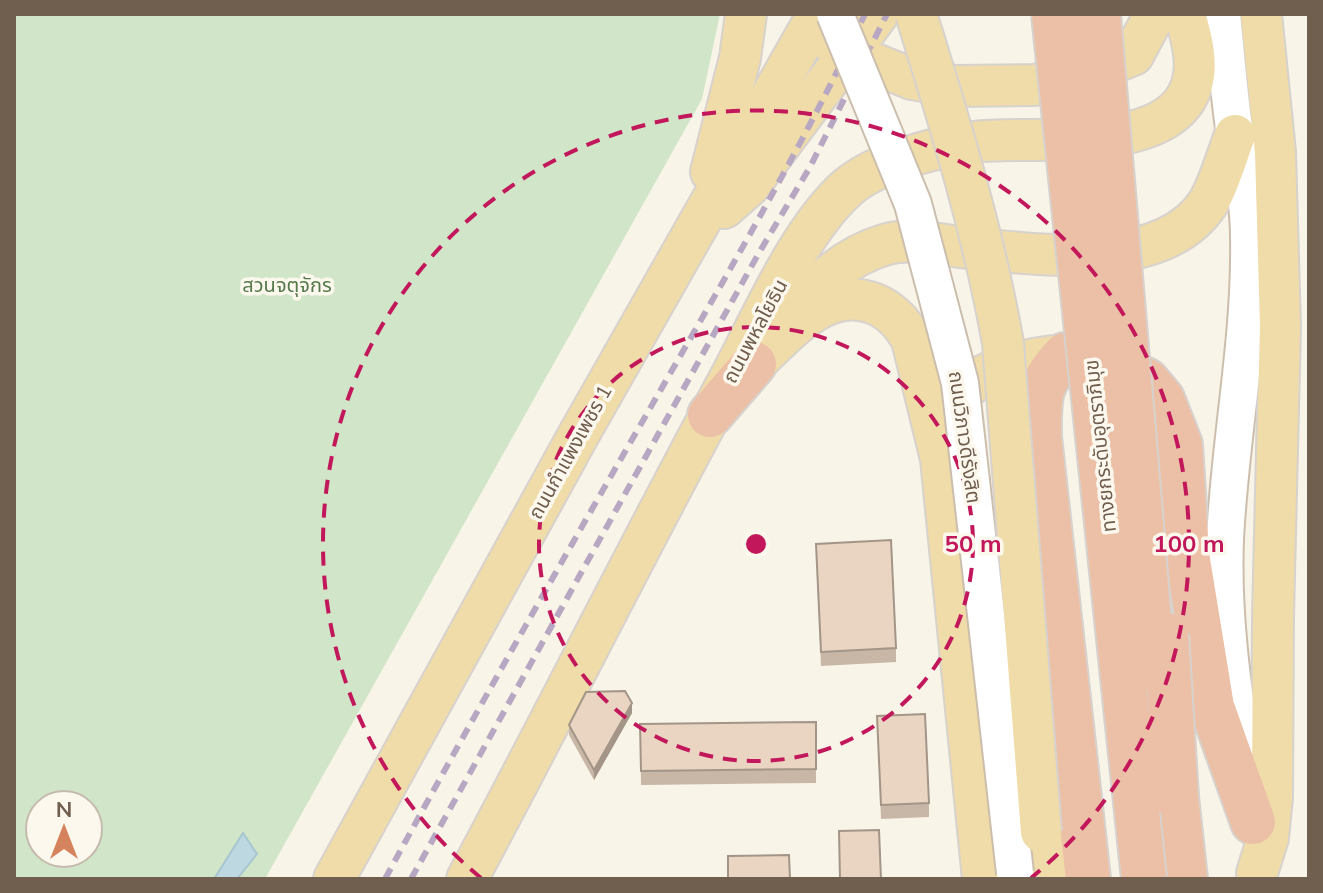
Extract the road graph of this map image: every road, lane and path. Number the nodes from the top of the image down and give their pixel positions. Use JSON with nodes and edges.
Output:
{"nodes":[{"id":1,"x":746,"y":14,"type":"edge"},
{"id":2,"x":916,"y":14,"type":"edge"},
{"id":3,"x":1026,"y":14,"type":"edge"},
{"id":4,"x":1054,"y":14,"type":"edge"},
{"id":5,"x":1098,"y":14,"type":"edge"},
{"id":6,"x":1127,"y":14,"type":"edge"},
{"id":7,"x":1155,"y":14,"type":"edge"},
{"id":8,"x":1185,"y":14,"type":"edge"},
{"id":9,"x":1261,"y":14,"type":"edge"},
{"id":10,"x":1223,"y":25,"type":"edge"},
{"id":11,"x":844,"y":27,"type":"edge"},
{"id":12,"x":1034,"y":85,"type":"junction"},
{"id":13,"x":1235,"y":135,"type":"junction"},
{"id":14,"x":870,"y":173,"type":"junction"},
{"id":15,"x":690,"y":236,"type":"junction"},
{"id":16,"x":1065,"y":355,"type":"junction"},
{"id":17,"x":754,"y":364,"type":"junction"},
{"id":18,"x":710,"y":415,"type":"junction"},
{"id":19,"x":941,"y":459,"type":"junction"},
{"id":20,"x":1253,"y":822,"type":"junction"},
{"id":21,"x":1257,"y":876,"type":"edge"},
{"id":22,"x":334,"y":879,"type":"edge"},
{"id":23,"x":467,"y":879,"type":"edge"},
{"id":24,"x":983,"y":879,"type":"edge"},
{"id":25,"x":1016,"y":879,"type":"edge"},
{"id":26,"x":1047,"y":879,"type":"edge"},
{"id":27,"x":1088,"y":879,"type":"edge"},
{"id":28,"x":1116,"y":879,"type":"edge"},
{"id":29,"x":1144,"y":879,"type":"edge"},
{"id":30,"x":1171,"y":879,"type":"edge"},
{"id":31,"x":1185,"y":879,"type":"edge"}],
"edges":[{"from":1,"to":15,"type":"main road"},
{"from":2,"to":26,"type":"main road","bridge":true},
{"from":3,"to":28,"type":"highway"},
{"from":4,"to":29,"type":"highway","name":"ทางยกระดับอุตราภิมุข","bridge":true},
{"from":5,"to":30,"type":"highway","name":"ทางยกระดับอุตราภิมุข","bridge":true},
{"from":6,"to":31,"type":"highway","bridge":true},
{"from":7,"to":12,"type":"main road"},
{"from":8,"to":14,"type":"main road","name":"ถนนพหลโยธิน"},
{"from":9,"to":21,"type":"main road"},
{"from":10,"to":13,"type":"main road"},
{"from":11,"to":12,"type":"main road"},
{"from":11,"to":15,"type":"main road","name":"ถนนกำแพงเพชร 1"},
{"from":11,"to":25,"type":"main road","name":"ถนนวิภาวดีรังสิต","bridge":true},
{"from":12,"to":14,"type":"main road"},
{"from":13,"to":17,"type":"main road"},
{"from":13,"to":20,"type":"main road"},
{"from":14,"to":18,"type":"main road","name":"ถนนพหลโยธิน"},
{"from":15,"to":22,"type":"main road","name":"ถนนกำแพงเพชร 1"},
{"from":16,"to":19,"type":"main road"},
{"from":16,"to":20,"type":"highway"},
{"from":16,"to":27,"type":"highway"},
{"from":17,"to":18,"type":"highway"},
{"from":17,"to":19,"type":"main road"},
{"from":18,"to":23,"type":"main road","name":"ถนนพหลโยธิน"},
{"from":19,"to":24,"type":"main road"},
{"from":20,"to":21,"type":"main road"}]}
